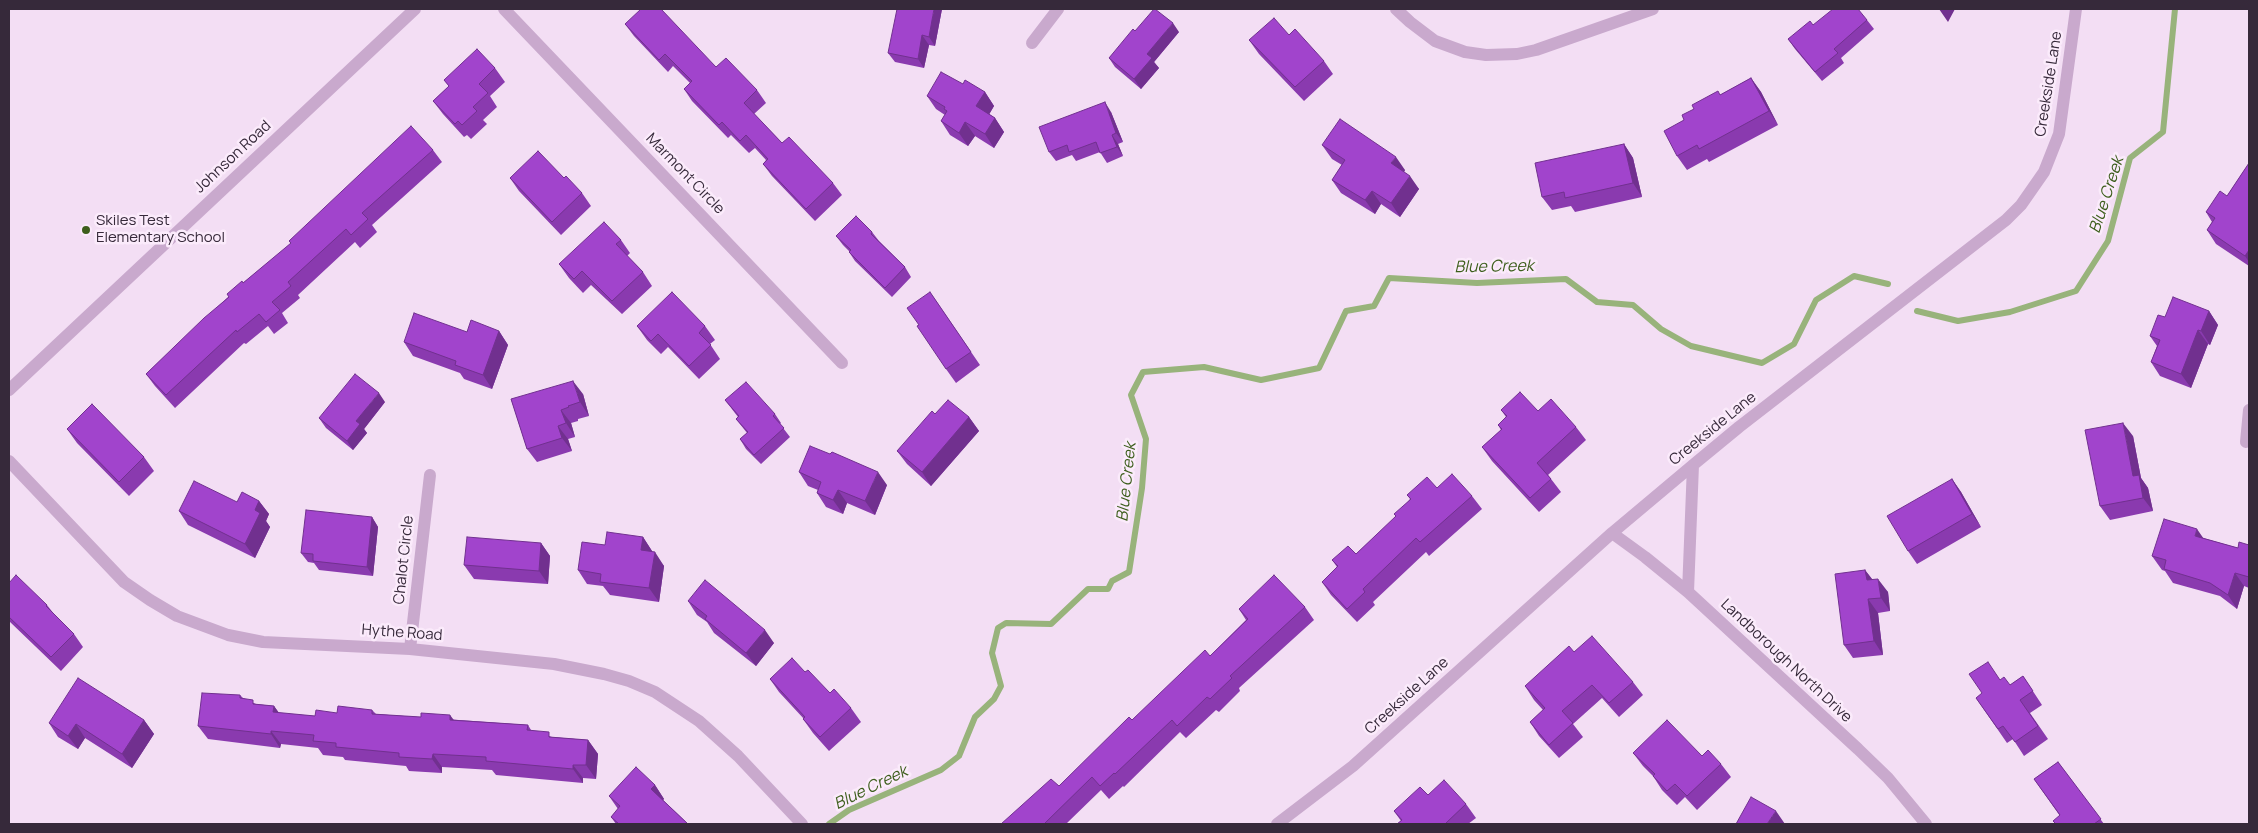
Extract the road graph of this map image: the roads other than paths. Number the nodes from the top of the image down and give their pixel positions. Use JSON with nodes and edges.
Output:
{"nodes":[{"id":1,"x":415,"y":9,"type":"edge"},
{"id":2,"x":504,"y":9,"type":"edge"},
{"id":3,"x":1058,"y":9,"type":"edge"},
{"id":4,"x":1396,"y":9,"type":"edge"},
{"id":5,"x":1654,"y":9,"type":"edge"},
{"id":6,"x":2076,"y":9,"type":"edge"},
{"id":7,"x":1032,"y":43,"type":"dead end"},
{"id":8,"x":842,"y":362,"type":"dead end"},
{"id":9,"x":9,"y":390,"type":"edge"},
{"id":10,"x":2249,"y":410,"type":"edge"},
{"id":11,"x":2246,"y":442,"type":"dead end"},
{"id":12,"x":9,"y":461,"type":"edge"},
{"id":13,"x":1693,"y":466,"type":"junction"},
{"id":14,"x":430,"y":475,"type":"dead end"},
{"id":15,"x":1612,"y":533,"type":"junction"},
{"id":16,"x":1688,"y":592,"type":"junction"},
{"id":17,"x":410,"y":649,"type":"junction"},
{"id":18,"x":802,"y":824,"type":"edge"},
{"id":19,"x":1277,"y":824,"type":"edge"},
{"id":20,"x":1926,"y":824,"type":"edge"}],
"edges":[{"from":1,"to":9,"type":"street","name":"Johnson Road"},
{"from":2,"to":8,"type":"street","name":"Marmont Circle"},
{"from":3,"to":7,"type":"street"},
{"from":4,"to":5,"type":"street"},
{"from":6,"to":13,"type":"street","name":"Creekside Lane"},
{"from":10,"to":11,"type":"street"},
{"from":12,"to":17,"type":"street","name":"Hythe Road"},
{"from":13,"to":15,"type":"street","name":"Creekside Lane"},
{"from":13,"to":16,"type":"street"},
{"from":14,"to":17,"type":"street","name":"Chalot Circle"},
{"from":15,"to":16,"type":"street","name":"Landborough North Drive"},
{"from":15,"to":19,"type":"street","name":"Creekside Lane"},
{"from":16,"to":20,"type":"street","name":"Landborough North Drive"},
{"from":17,"to":18,"type":"street","name":"Hythe Road"}]}
